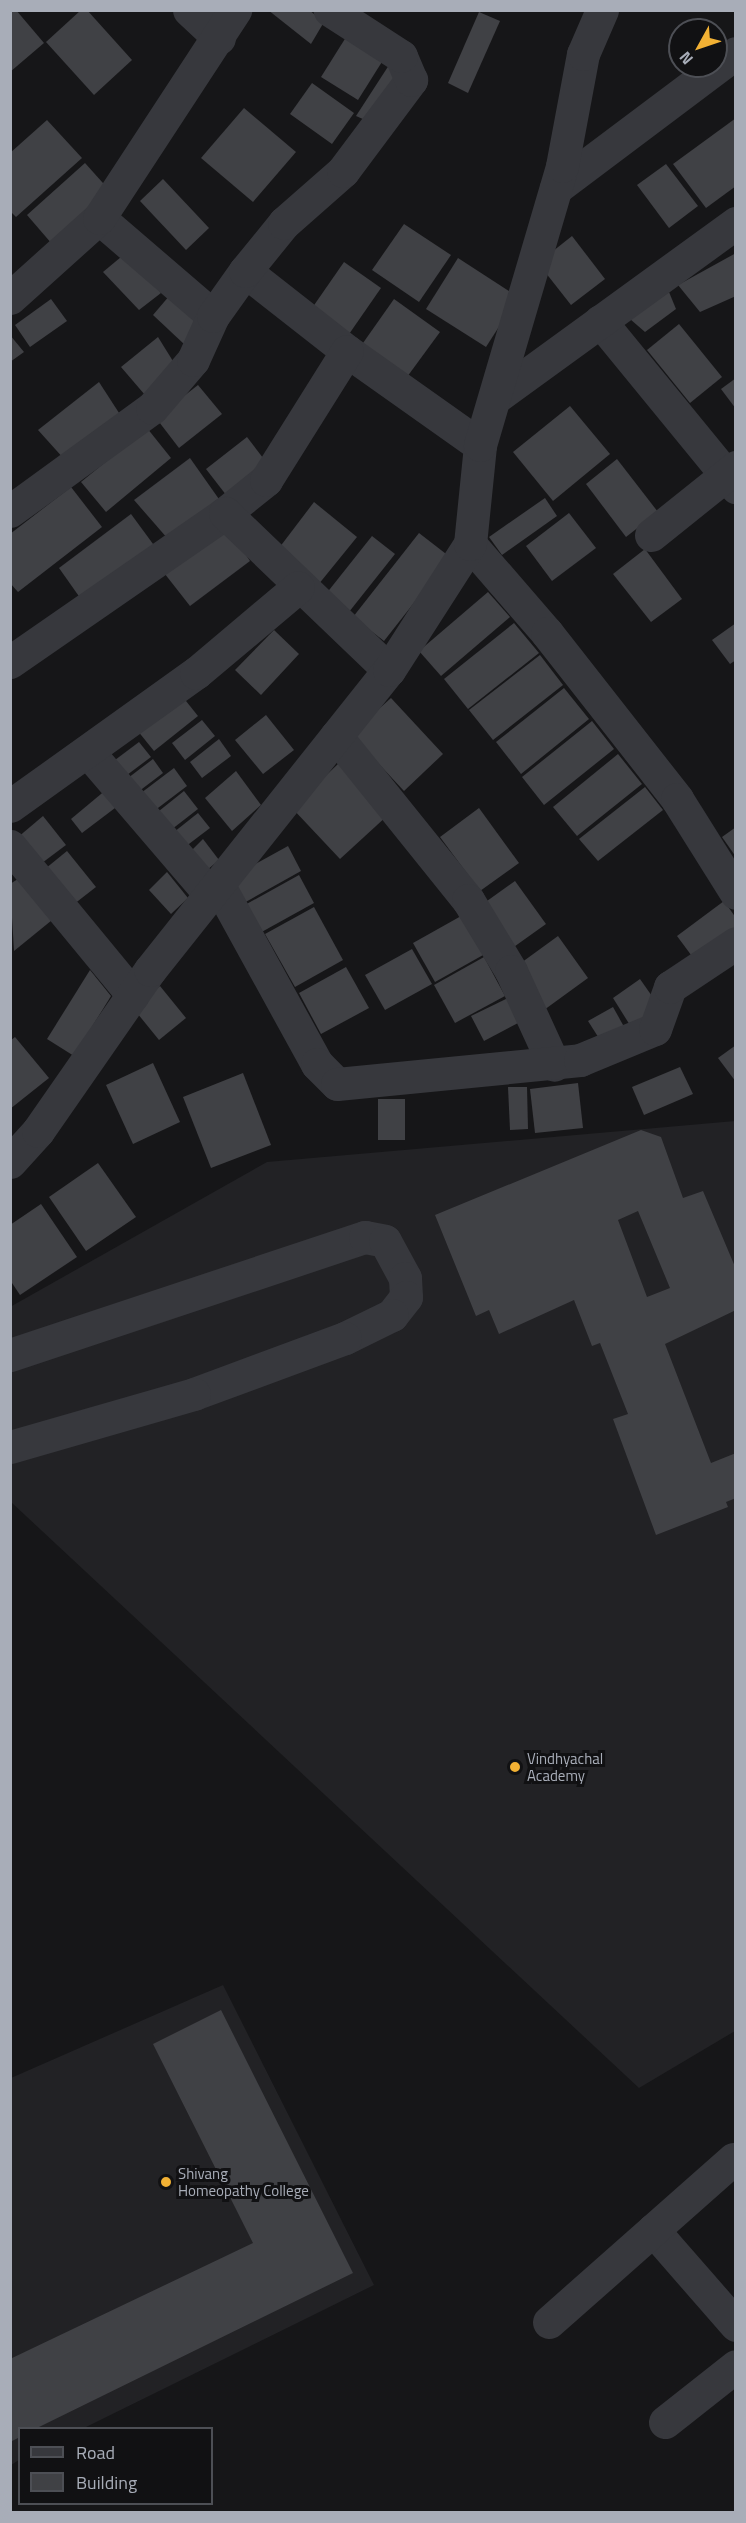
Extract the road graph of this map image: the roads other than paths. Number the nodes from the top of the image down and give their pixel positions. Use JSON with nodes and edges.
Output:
{"nodes":[{"id":1,"x":189,"y":10,"type":"edge"},
{"id":2,"x":330,"y":10,"type":"edge"},
{"id":3,"x":602,"y":10,"type":"edge"},
{"id":4,"x":227,"y":24,"type":"edge"},
{"id":5,"x":735,"y":53,"type":"edge"},
{"id":6,"x":556,"y":188,"type":"junction"},
{"id":7,"x":99,"y":218,"type":"junction"},
{"id":8,"x":735,"y":223,"type":"edge"},
{"id":9,"x":245,"y":271,"type":"junction"},
{"id":10,"x":15,"y":285,"type":"edge"},
{"id":11,"x":213,"y":316,"type":"junction"},
{"id":12,"x":600,"y":321,"type":"junction"},
{"id":13,"x":347,"y":351,"type":"junction"},
{"id":14,"x":499,"y":395,"type":"junction"},
{"id":15,"x":480,"y":445,"type":"junction"},
{"id":16,"x":732,"y":476,"type":"edge"},
{"id":17,"x":10,"y":511,"type":"edge"},
{"id":18,"x":225,"y":513,"type":"junction"},
{"id":19,"x":651,"y":535,"type":"dead end"},
{"id":20,"x":470,"y":544,"type":"junction"},
{"id":21,"x":298,"y":587,"type":"junction"},
{"id":22,"x":10,"y":662,"type":"edge"},
{"id":23,"x":389,"y":670,"type":"junction"},
{"id":24,"x":336,"y":736,"type":"junction"},
{"id":25,"x":89,"y":753,"type":"junction"},
{"id":26,"x":10,"y":807,"type":"edge"},
{"id":27,"x":10,"y":846,"type":"edge"},
{"id":28,"x":214,"y":889,"type":"junction"},
{"id":29,"x":735,"y":893,"type":"edge"},
{"id":30,"x":735,"y":943,"type":"edge"},
{"id":31,"x":133,"y":995,"type":"junction"},
{"id":32,"x":554,"y":1065,"type":"junction"},
{"id":33,"x":10,"y":1162,"type":"edge"},
{"id":34,"x":10,"y":1356,"type":"edge"},
{"id":35,"x":10,"y":1447,"type":"edge"},
{"id":36,"x":733,"y":2159,"type":"dead end"},
{"id":37,"x":653,"y":2229,"type":"junction"},
{"id":38,"x":549,"y":2322,"type":"dead end"},
{"id":39,"x":735,"y":2325,"type":"edge"},
{"id":40,"x":735,"y":2366,"type":"edge"},
{"id":41,"x":665,"y":2422,"type":"dead end"}],
"edges":[{"from":1,"to":4,"type":"street"},
{"from":2,"to":9,"type":"street"},
{"from":3,"to":6,"type":"street"},
{"from":4,"to":7,"type":"street"},
{"from":5,"to":6,"type":"street"},
{"from":6,"to":14,"type":"street"},
{"from":7,"to":10,"type":"street"},
{"from":7,"to":11,"type":"street"},
{"from":8,"to":12,"type":"street"},
{"from":9,"to":11,"type":"street"},
{"from":9,"to":13,"type":"street"},
{"from":11,"to":17,"type":"street"},
{"from":12,"to":14,"type":"street"},
{"from":12,"to":16,"type":"street"},
{"from":13,"to":15,"type":"street"},
{"from":13,"to":18,"type":"street"},
{"from":14,"to":15,"type":"street"},
{"from":15,"to":20,"type":"street"},
{"from":16,"to":19,"type":"street"},
{"from":18,"to":21,"type":"street"},
{"from":18,"to":22,"type":"street"},
{"from":20,"to":23,"type":"street"},
{"from":20,"to":29,"type":"street"},
{"from":21,"to":23,"type":"street"},
{"from":21,"to":25,"type":"street"},
{"from":23,"to":24,"type":"street"},
{"from":24,"to":28,"type":"street"},
{"from":24,"to":32,"type":"street"},
{"from":25,"to":26,"type":"street"},
{"from":25,"to":28,"type":"street"},
{"from":27,"to":31,"type":"street"},
{"from":28,"to":31,"type":"street"},
{"from":28,"to":32,"type":"street"},
{"from":30,"to":32,"type":"street"},
{"from":31,"to":33,"type":"street"},
{"from":34,"to":35,"type":"street"},
{"from":36,"to":37,"type":"street"},
{"from":37,"to":38,"type":"street"},
{"from":37,"to":39,"type":"street"},
{"from":40,"to":41,"type":"street"}]}
